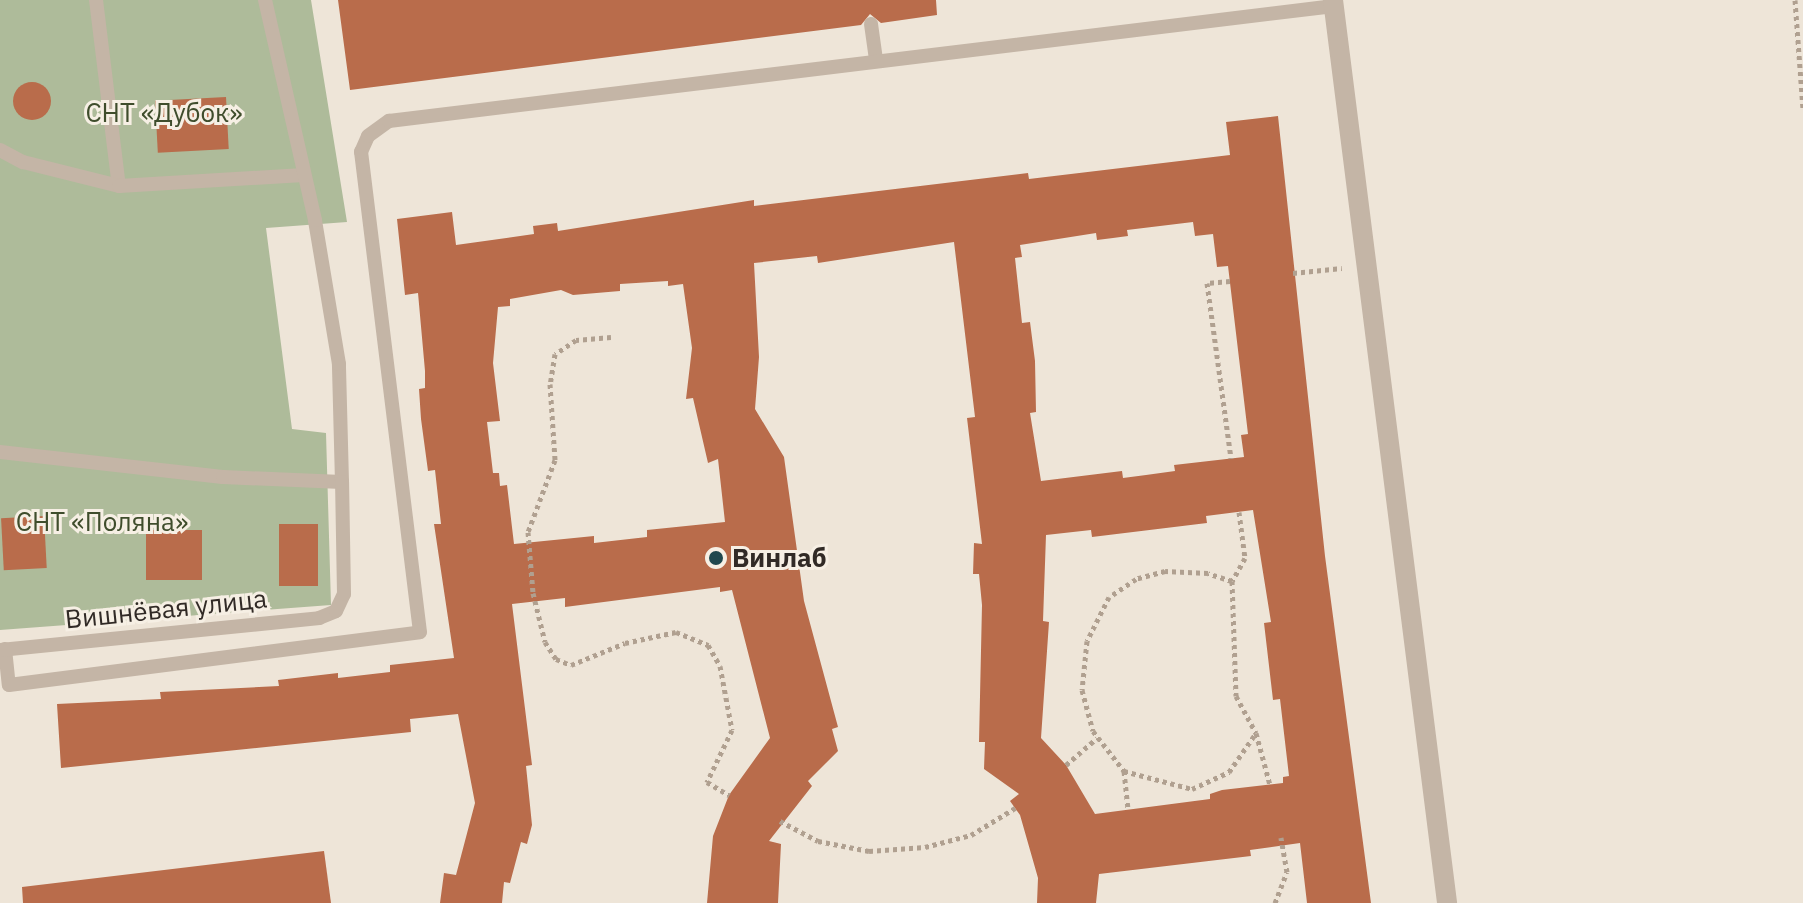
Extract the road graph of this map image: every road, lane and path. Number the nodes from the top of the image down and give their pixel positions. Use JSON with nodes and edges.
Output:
{"nodes":[{"id":1,"x":96,"y":0,"type":"edge"},
{"id":2,"x":265,"y":0,"type":"edge"},
{"id":3,"x":1795,"y":0,"type":"edge"},
{"id":4,"x":1333,"y":3,"type":"edge"},
{"id":5,"x":871,"y":24,"type":"dead end"},
{"id":6,"x":876,"y":60,"type":"junction"},
{"id":7,"x":1803,"y":110,"type":"edge"},
{"id":8,"x":0,"y":150,"type":"edge"},
{"id":9,"x":304,"y":175,"type":"junction"},
{"id":10,"x":119,"y":186,"type":"junction"},
{"id":11,"x":1367,"y":265,"type":"junction"},
{"id":12,"x":1293,"y":273,"type":"dead end"},
{"id":13,"x":1230,"y":281,"type":"dead end"},
{"id":14,"x":611,"y":337,"type":"dead end"},
{"id":15,"x":0,"y":452,"type":"edge"},
{"id":16,"x":1231,"y":458,"type":"dead end"},
{"id":17,"x":342,"y":482,"type":"junction"},
{"id":18,"x":1239,"y":512,"type":"dead end"},
{"id":19,"x":1232,"y":581,"type":"junction"},
{"id":20,"x":2,"y":650,"type":"edge"},
{"id":21,"x":1256,"y":733,"type":"junction"},
{"id":22,"x":1097,"y":738,"type":"junction"},
{"id":23,"x":1066,"y":765,"type":"dead end"},
{"id":24,"x":1124,"y":771,"type":"junction"},
{"id":25,"x":1270,"y":785,"type":"dead end"},
{"id":26,"x":729,"y":795,"type":"dead end"},
{"id":27,"x":1015,"y":808,"type":"dead end"},
{"id":28,"x":1128,"y":809,"type":"dead end"},
{"id":29,"x":780,"y":821,"type":"dead end"},
{"id":30,"x":1281,"y":838,"type":"dead end"},
{"id":31,"x":1275,"y":903,"type":"edge"},
{"id":32,"x":1447,"y":903,"type":"edge"}],
"edges":[{"from":1,"to":10,"type":"lane"},
{"from":2,"to":9,"type":"lane"},
{"from":3,"to":7,"type":"path"},
{"from":4,"to":6,"type":"lane"},
{"from":4,"to":11,"type":"street"},
{"from":5,"to":6,"type":"lane"},
{"from":6,"to":20,"type":"lane"},
{"from":8,"to":10,"type":"lane"},
{"from":9,"to":10,"type":"lane"},
{"from":9,"to":17,"type":"lane"},
{"from":11,"to":12,"type":"path"},
{"from":11,"to":32,"type":"street"},
{"from":13,"to":16,"type":"path"},
{"from":14,"to":26,"type":"path"},
{"from":15,"to":17,"type":"lane"},
{"from":17,"to":20,"type":"lane","name":"Вишнёвая улица"},
{"from":18,"to":19,"type":"path"},
{"from":19,"to":21,"type":"path"},
{"from":19,"to":22,"type":"path"},
{"from":21,"to":24,"type":"path"},
{"from":21,"to":25,"type":"path"},
{"from":22,"to":23,"type":"path"},
{"from":22,"to":24,"type":"path"},
{"from":24,"to":28,"type":"path"},
{"from":27,"to":29,"type":"path"},
{"from":30,"to":31,"type":"path"}]}
